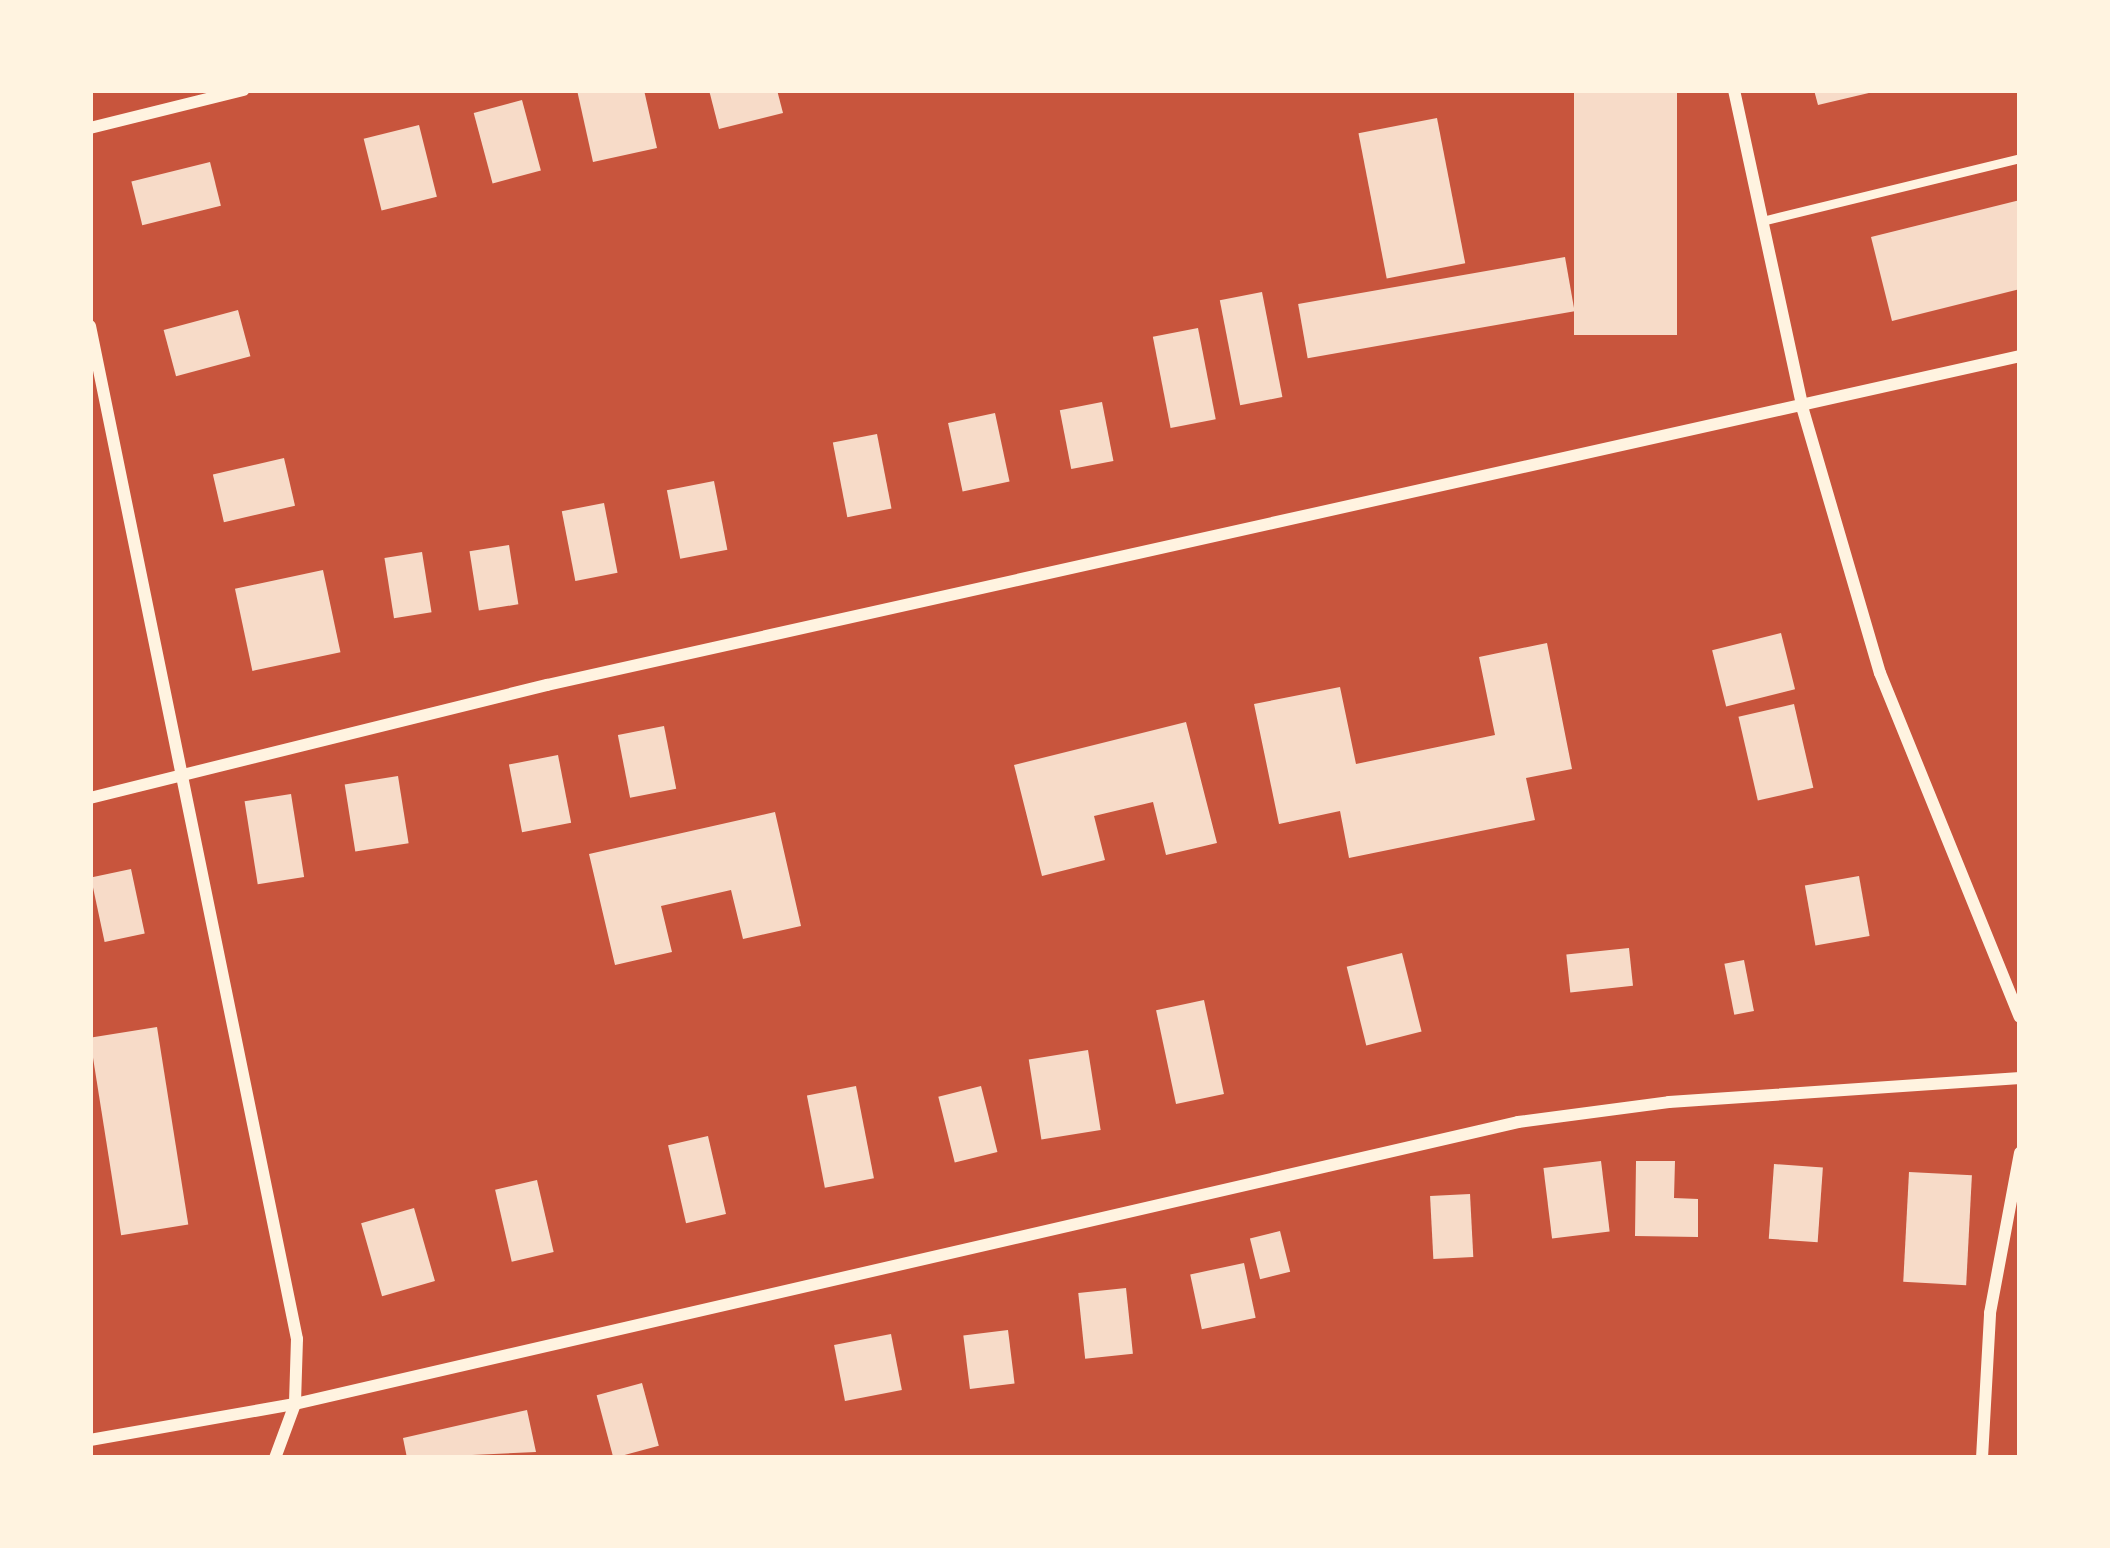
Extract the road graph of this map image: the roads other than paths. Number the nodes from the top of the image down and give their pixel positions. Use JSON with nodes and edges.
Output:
{"nodes":[{"id":1,"x":243,"y":90,"type":"edge"},
{"id":2,"x":1734,"y":90,"type":"edge"},
{"id":3,"x":90,"y":128,"type":"edge"},
{"id":4,"x":2020,"y":158,"type":"edge"},
{"id":5,"x":1762,"y":221,"type":"junction"},
{"id":6,"x":90,"y":326,"type":"edge"},
{"id":7,"x":2020,"y":356,"type":"edge"},
{"id":8,"x":1803,"y":410,"type":"junction"},
{"id":9,"x":187,"y":775,"type":"junction"},
{"id":10,"x":90,"y":798,"type":"edge"},
{"id":11,"x":2020,"y":1017,"type":"edge"},
{"id":12,"x":2020,"y":1078,"type":"edge"},
{"id":13,"x":2020,"y":1153,"type":"edge"},
{"id":14,"x":295,"y":1404,"type":"junction"},
{"id":15,"x":90,"y":1440,"type":"edge"},
{"id":16,"x":275,"y":1458,"type":"edge"},
{"id":17,"x":1982,"y":1458,"type":"edge"}],
"edges":[{"from":1,"to":3,"type":"street"},
{"from":2,"to":5,"type":"street"},
{"from":4,"to":5,"type":"lane"},
{"from":5,"to":8,"type":"street"},
{"from":6,"to":9,"type":"street"},
{"from":7,"to":8,"type":"street"},
{"from":8,"to":9,"type":"street"},
{"from":8,"to":11,"type":"street"},
{"from":9,"to":10,"type":"street"},
{"from":9,"to":14,"type":"street"},
{"from":12,"to":14,"type":"street"},
{"from":13,"to":17,"type":"street"},
{"from":14,"to":15,"type":"street"},
{"from":14,"to":16,"type":"street"}]}
